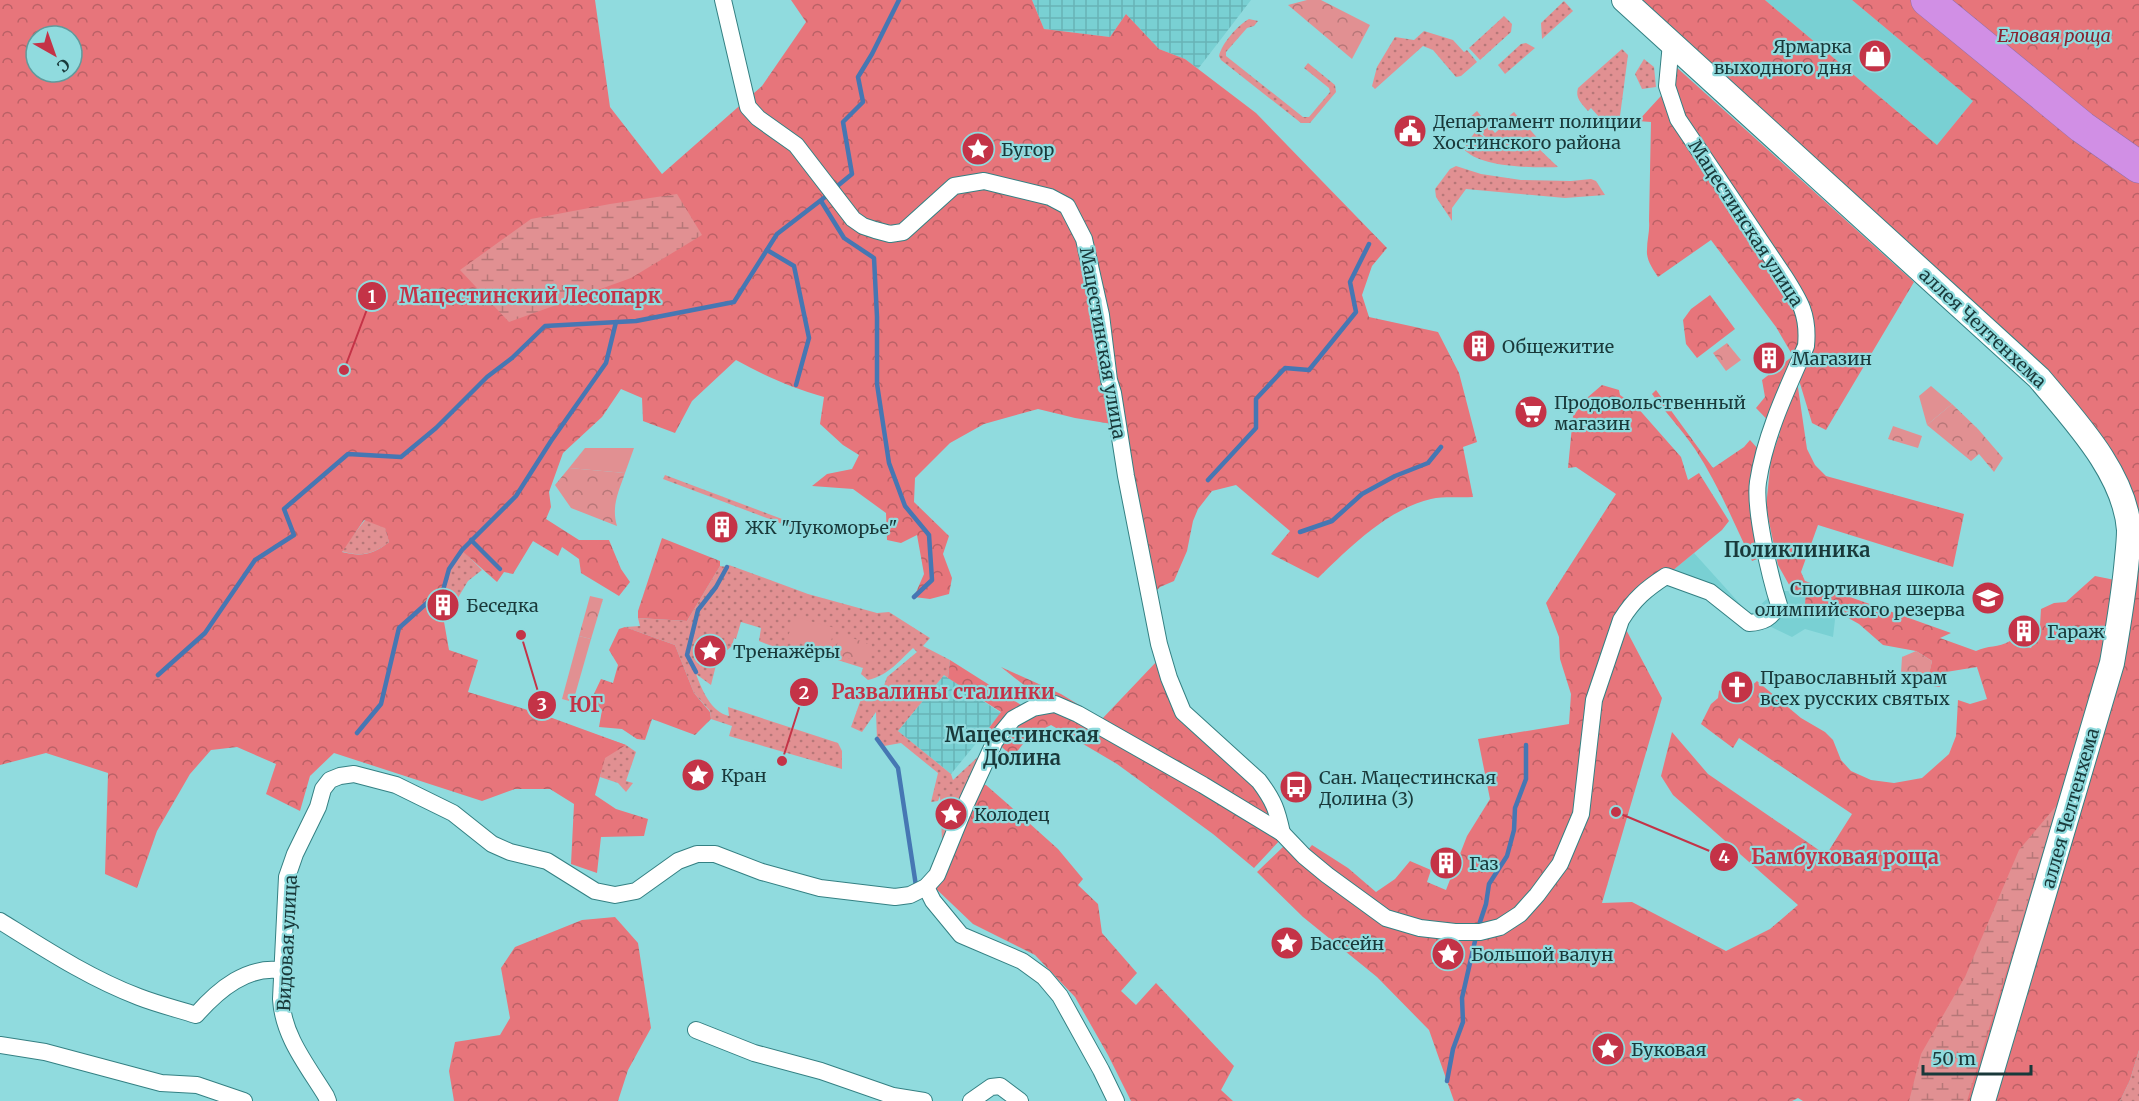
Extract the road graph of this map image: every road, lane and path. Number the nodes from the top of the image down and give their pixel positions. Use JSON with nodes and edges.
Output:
{"nodes":[{"id":1,"x":723,"y":0,"type":"edge"},
{"id":2,"x":1624,"y":0,"type":"edge"},
{"id":3,"x":1927,"y":0,"type":"edge"},
{"id":4,"x":1671,"y":43,"type":"junction"},
{"id":5,"x":2139,"y":167,"type":"edge"},
{"id":6,"x":1282,"y":833,"type":"junction"},
{"id":7,"x":926,"y":887,"type":"junction"},
{"id":8,"x":0,"y":921,"type":"edge"},
{"id":9,"x":284,"y":971,"type":"junction"},
{"id":10,"x":696,"y":1030,"type":"dead end"},
{"id":11,"x":0,"y":1045,"type":"edge"},
{"id":12,"x":174,"y":1093,"type":"edge"},
{"id":13,"x":244,"y":1101,"type":"edge"},
{"id":14,"x":328,"y":1101,"type":"edge"},
{"id":15,"x":924,"y":1101,"type":"edge"},
{"id":16,"x":971,"y":1101,"type":"edge"},
{"id":17,"x":1020,"y":1101,"type":"edge"},
{"id":18,"x":1116,"y":1101,"type":"edge"},
{"id":19,"x":1983,"y":1101,"type":"edge"}],
"edges":[{"from":1,"to":6,"type":"street","name":"Мацестинская улица"},
{"from":2,"to":4,"type":"main road","name":"аллея Челтенхема"},
{"from":3,"to":5,"type":"highway"},
{"from":4,"to":6,"type":"street","name":"Мацестинская улица"},
{"from":4,"to":19,"type":"main road","name":"аллея Челтенхема"},
{"from":6,"to":7,"type":"street","name":"Мацестинская улица"},
{"from":7,"to":9,"type":"street","name":"Видовая улица"},
{"from":7,"to":18,"type":"street"},
{"from":8,"to":9,"type":"street"},
{"from":9,"to":14,"type":"street","name":"Видовая улица"},
{"from":10,"to":15,"type":"street"},
{"from":11,"to":12,"type":"street"},
{"from":12,"to":13,"type":"street"},
{"from":16,"to":17,"type":"street"}]}
